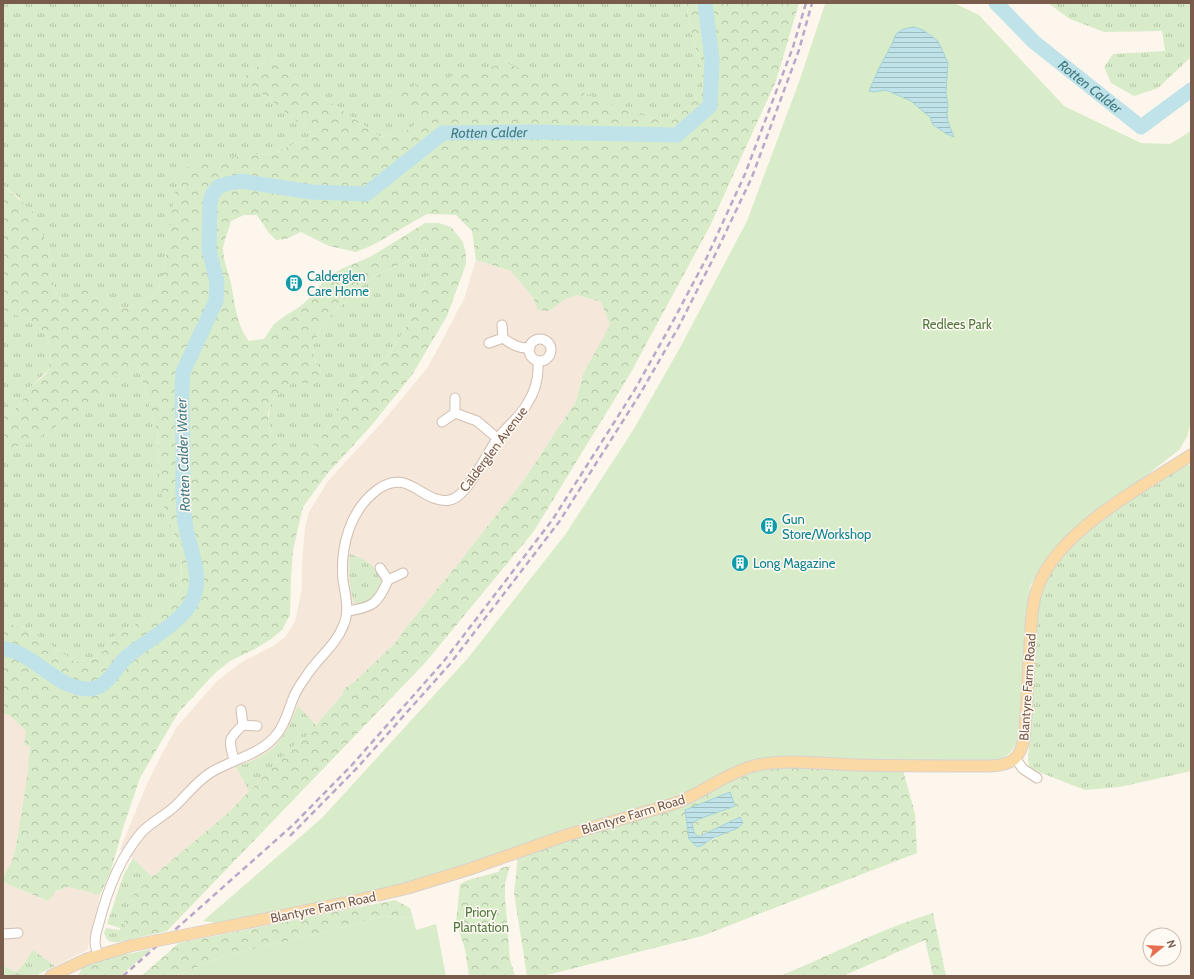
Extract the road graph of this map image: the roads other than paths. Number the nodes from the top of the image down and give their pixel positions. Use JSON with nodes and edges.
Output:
{"nodes":[{"id":1,"x":502,"y":325,"type":"dead end"},
{"id":2,"x":502,"y":338,"type":"junction"},
{"id":3,"x":489,"y":343,"type":"dead end"},
{"id":4,"x":530,"y":348,"type":"junction"},
{"id":5,"x":538,"y":361,"type":"junction"},
{"id":6,"x":455,"y":398,"type":"dead end"},
{"id":7,"x":455,"y":413,"type":"junction"},
{"id":8,"x":442,"y":422,"type":"dead end"},
{"id":9,"x":498,"y":438,"type":"junction"},
{"id":10,"x":1191,"y":455,"type":"edge"},
{"id":11,"x":380,"y":568,"type":"dead end"},
{"id":12,"x":403,"y":573,"type":"dead end"},
{"id":13,"x":388,"y":580,"type":"junction"},
{"id":14,"x":348,"y":611,"type":"junction"},
{"id":15,"x":241,"y":710,"type":"dead end"},
{"id":16,"x":243,"y":725,"type":"junction"},
{"id":17,"x":258,"y":726,"type":"dead end"},
{"id":18,"x":1016,"y":758,"type":"junction"},
{"id":19,"x":234,"y":760,"type":"junction"},
{"id":20,"x":1037,"y":778,"type":"dead end"},
{"id":21,"x":18,"y":933,"type":"dead end"},
{"id":22,"x":3,"y":934,"type":"edge"},
{"id":23,"x":98,"y":955,"type":"junction"},
{"id":24,"x":51,"y":976,"type":"edge"}],
"edges":[{"from":1,"to":2,"type":"street"},
{"from":2,"to":3,"type":"street"},
{"from":2,"to":4,"type":"street"},
{"from":4,"to":5,"type":"street"},
{"from":4,"to":5,"type":"street"},
{"from":5,"to":9,"type":"street","name":"Calderglen Avenue"},
{"from":6,"to":7,"type":"street"},
{"from":7,"to":8,"type":"street"},
{"from":7,"to":9,"type":"street"},
{"from":9,"to":14,"type":"street","name":"Calderglen Avenue"},
{"from":10,"to":18,"type":"main road","name":"Blantyre Farm Road"},
{"from":11,"to":13,"type":"street"},
{"from":12,"to":13,"type":"street"},
{"from":13,"to":14,"type":"street"},
{"from":14,"to":19,"type":"street","name":"Calderglen Avenue"},
{"from":15,"to":16,"type":"street"},
{"from":16,"to":17,"type":"street"},
{"from":16,"to":19,"type":"street"},
{"from":18,"to":20,"type":"street"},
{"from":18,"to":23,"type":"main road","name":"Blantyre Farm Road","bridge":true},
{"from":19,"to":23,"type":"street","name":"Calderglen Avenue"},
{"from":21,"to":22,"type":"street"},
{"from":23,"to":24,"type":"main road","name":"Blantyre Farm Road"}]}
